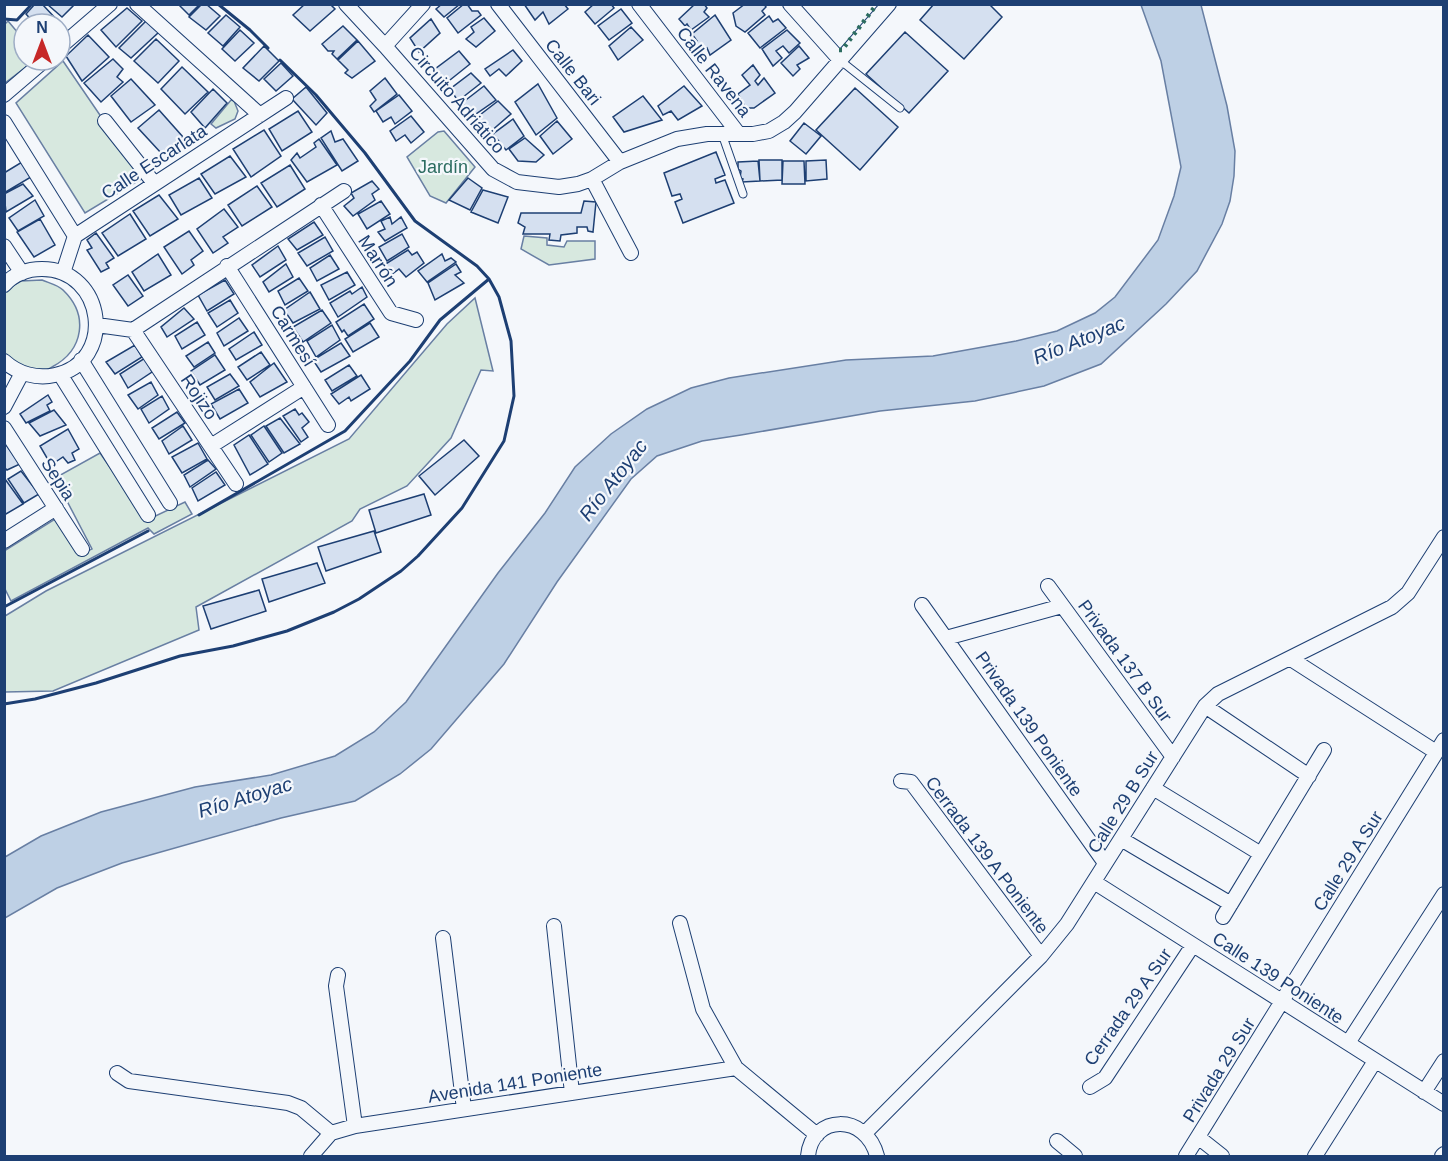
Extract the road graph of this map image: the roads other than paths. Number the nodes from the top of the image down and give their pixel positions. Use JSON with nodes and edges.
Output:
{"nodes":[{"id":1,"x":110,"y":4,"type":"edge"},
{"id":2,"x":137,"y":4,"type":"edge"},
{"id":3,"x":346,"y":4,"type":"edge"},
{"id":4,"x":423,"y":4,"type":"edge"},
{"id":5,"x":498,"y":4,"type":"edge"},
{"id":6,"x":639,"y":4,"type":"edge"},
{"id":7,"x":790,"y":4,"type":"edge"},
{"id":8,"x":889,"y":4,"type":"edge"},
{"id":9,"x":72,"y":37,"type":"edge"},
{"id":10,"x":385,"y":46,"type":"junction"},
{"id":11,"x":841,"y":61,"type":"junction"},
{"id":12,"x":31,"y":72,"type":"edge"},
{"id":13,"x":4,"y":95,"type":"edge"},
{"id":14,"x":286,"y":98,"type":"dead end"},
{"id":15,"x":900,"y":108,"type":"dead end"},
{"id":16,"x":260,"y":115,"type":"junction"},
{"id":17,"x":105,"y":121,"type":"dead end"},
{"id":18,"x":4,"y":122,"type":"edge"},
{"id":19,"x":738,"y":133,"type":"junction"},
{"id":20,"x":721,"y":134,"type":"junction"},
{"id":21,"x":620,"y":162,"type":"junction"},
{"id":22,"x":592,"y":178,"type":"junction"},
{"id":23,"x":154,"y":183,"type":"junction"},
{"id":24,"x":344,"y":191,"type":"dead end"},
{"id":25,"x":742,"y":194,"type":"dead end"},
{"id":26,"x":321,"y":205,"type":"junction"},
{"id":27,"x":75,"y":236,"type":"junction"},
{"id":28,"x":4,"y":246,"type":"edge"},
{"id":29,"x":631,"y":253,"type":"dead end"},
{"id":30,"x":227,"y":266,"type":"junction"},
{"id":31,"x":22,"y":273,"type":"junction"},
{"id":32,"x":63,"y":273,"type":"junction"},
{"id":33,"x":4,"y":285,"type":"edge"},
{"id":34,"x":416,"y":320,"type":"dead end"},
{"id":35,"x":97,"y":325,"type":"junction"},
{"id":36,"x":133,"y":330,"type":"junction"},
{"id":37,"x":81,"y":360,"type":"junction"},
{"id":38,"x":4,"y":361,"type":"edge"},
{"id":39,"x":21,"y":373,"type":"junction"},
{"id":40,"x":60,"y":374,"type":"junction"},
{"id":41,"x":303,"y":387,"type":"junction"},
{"id":42,"x":4,"y":408,"type":"edge"},
{"id":43,"x":328,"y":425,"type":"dead end"},
{"id":44,"x":4,"y":428,"type":"edge"},
{"id":45,"x":211,"y":446,"type":"junction"},
{"id":46,"x":236,"y":484,"type":"dead end"},
{"id":47,"x":170,"y":503,"type":"dead end"},
{"id":48,"x":56,"y":508,"type":"junction"},
{"id":49,"x":148,"y":515,"type":"dead end"},
{"id":50,"x":1443,"y":537,"type":"edge"},
{"id":51,"x":4,"y":541,"type":"edge"},
{"id":52,"x":82,"y":549,"type":"dead end"},
{"id":53,"x":1048,"y":586,"type":"dead end"},
{"id":54,"x":922,"y":605,"type":"dead end"},
{"id":55,"x":1062,"y":606,"type":"junction"},
{"id":56,"x":946,"y":638,"type":"junction"},
{"id":57,"x":1291,"y":659,"type":"junction"},
{"id":58,"x":1205,"y":706,"type":"junction"},
{"id":59,"x":1440,"y":746,"type":"edge"},
{"id":60,"x":1324,"y":750,"type":"dead end"},
{"id":61,"x":1173,"y":757,"type":"junction"},
{"id":62,"x":1309,"y":776,"type":"junction"},
{"id":63,"x":901,"y":781,"type":"dead end"},
{"id":64,"x":1153,"y":788,"type":"junction"},
{"id":65,"x":1120,"y":839,"type":"junction"},
{"id":66,"x":1261,"y":854,"type":"junction"},
{"id":67,"x":1106,"y":863,"type":"junction"},
{"id":68,"x":1094,"y":882,"type":"junction"},
{"id":69,"x":1443,"y":894,"type":"edge"},
{"id":70,"x":1231,"y":904,"type":"junction"},
{"id":71,"x":1223,"y":917,"type":"dead end"},
{"id":72,"x":680,"y":923,"type":"dead end"},
{"id":73,"x":554,"y":926,"type":"dead end"},
{"id":74,"x":443,"y":938,"type":"dead end"},
{"id":75,"x":1193,"y":945,"type":"junction"},
{"id":76,"x":1041,"y":956,"type":"junction"},
{"id":77,"x":338,"y":975,"type":"dead end"},
{"id":78,"x":1283,"y":1002,"type":"junction"},
{"id":79,"x":1348,"y":1044,"type":"junction"},
{"id":80,"x":1375,"y":1061,"type":"junction"},
{"id":81,"x":1443,"y":1061,"type":"edge"},
{"id":82,"x":736,"y":1068,"type":"junction"},
{"id":83,"x":117,"y":1073,"type":"dead end"},
{"id":84,"x":1090,"y":1087,"type":"dead end"},
{"id":85,"x":1424,"y":1092,"type":"junction"},
{"id":86,"x":572,"y":1093,"type":"junction"},
{"id":87,"x":1443,"y":1104,"type":"edge"},
{"id":88,"x":464,"y":1109,"type":"junction"},
{"id":89,"x":355,"y":1126,"type":"junction"},
{"id":90,"x":331,"y":1133,"type":"junction"},
{"id":91,"x":866,"y":1133,"type":"junction"},
{"id":92,"x":817,"y":1135,"type":"junction"},
{"id":93,"x":1198,"y":1137,"type":"junction"},
{"id":94,"x":1057,"y":1141,"type":"dead end"},
{"id":95,"x":311,"y":1156,"type":"edge"},
{"id":96,"x":808,"y":1156,"type":"edge"},
{"id":97,"x":877,"y":1156,"type":"edge"},
{"id":98,"x":1075,"y":1156,"type":"edge"},
{"id":99,"x":1186,"y":1156,"type":"edge"},
{"id":100,"x":1222,"y":1156,"type":"edge"},
{"id":101,"x":1315,"y":1156,"type":"edge"}],
"edges":[{"from":1,"to":9,"type":"street"},
{"from":2,"to":16,"type":"street"},
{"from":3,"to":10,"type":"street","name":"Circuito Adriático"},
{"from":4,"to":10,"type":"street"},
{"from":5,"to":21,"type":"street","name":"Calle Bari"},
{"from":6,"to":19,"type":"street","name":"Calle Ravena"},
{"from":7,"to":11,"type":"street"},
{"from":8,"to":11,"type":"street","name":"Circuito Adriático"},
{"from":10,"to":22,"type":"street","name":"Circuito Adriático"},
{"from":11,"to":15,"type":"lane"},
{"from":11,"to":19,"type":"street","name":"Circuito Adriático"},
{"from":12,"to":13,"type":"street"},
{"from":14,"to":16,"type":"street","name":"Calle Escarlata"},
{"from":16,"to":23,"type":"street","name":"Calle Escarlata"},
{"from":17,"to":23,"type":"street"},
{"from":18,"to":27,"type":"street"},
{"from":19,"to":20,"type":"street","name":"Circuito Adriático"},
{"from":20,"to":21,"type":"street","name":"Circuito Adriático"},
{"from":20,"to":25,"type":"lane"},
{"from":21,"to":22,"type":"street","name":"Circuito Adriático"},
{"from":22,"to":29,"type":"street"},
{"from":23,"to":27,"type":"street","name":"Calle Escarlata"},
{"from":24,"to":26,"type":"street"},
{"from":26,"to":30,"type":"street"},
{"from":26,"to":34,"type":"street","name":"Marrón"},
{"from":27,"to":32,"type":"street"},
{"from":28,"to":31,"type":"street"},
{"from":30,"to":36,"type":"street"},
{"from":30,"to":41,"type":"street","name":"Carmesí"},
{"from":31,"to":32,"type":"street"},
{"from":31,"to":33,"type":"street"},
{"from":32,"to":35,"type":"street"},
{"from":35,"to":36,"type":"street"},
{"from":35,"to":37,"type":"street"},
{"from":36,"to":45,"type":"street","name":"Rojizo"},
{"from":37,"to":40,"type":"street"},
{"from":37,"to":47,"type":"street"},
{"from":38,"to":39,"type":"street"},
{"from":39,"to":40,"type":"street"},
{"from":39,"to":42,"type":"street"},
{"from":40,"to":49,"type":"street"},
{"from":41,"to":43,"type":"street","name":"Carmesí"},
{"from":41,"to":45,"type":"street"},
{"from":44,"to":48,"type":"street","name":"Sepia"},
{"from":45,"to":46,"type":"street","name":"Rojizo"},
{"from":48,"to":51,"type":"street"},
{"from":48,"to":52,"type":"street","name":"Sepia"},
{"from":50,"to":57,"type":"street","name":"Calle 29 B Sur"},
{"from":53,"to":55,"type":"street","name":"Privada 137 B Sur"},
{"from":54,"to":56,"type":"street","name":"Privada 139 Poniente"},
{"from":55,"to":56,"type":"street"},
{"from":55,"to":61,"type":"street","name":"Privada 137 B Sur"},
{"from":56,"to":67,"type":"street","name":"Privada 139 Poniente"},
{"from":57,"to":58,"type":"street","name":"Calle 29 B Sur"},
{"from":57,"to":59,"type":"street"},
{"from":58,"to":61,"type":"street","name":"Calle 29 B Sur"},
{"from":58,"to":62,"type":"street"},
{"from":59,"to":78,"type":"street","name":"Calle 29 A Sur"},
{"from":60,"to":62,"type":"street"},
{"from":61,"to":64,"type":"street","name":"Calle 29 B Sur"},
{"from":62,"to":66,"type":"street"},
{"from":63,"to":76,"type":"street","name":"Cerrada 139 A Poniente"},
{"from":64,"to":65,"type":"street","name":"Calle 29 B Sur"},
{"from":64,"to":66,"type":"street"},
{"from":65,"to":67,"type":"street","name":"Calle 29 B Sur"},
{"from":65,"to":70,"type":"street"},
{"from":66,"to":70,"type":"street"},
{"from":67,"to":68,"type":"street","name":"Calle 29 B Sur"},
{"from":68,"to":75,"type":"street","name":"Calle 139 Poniente"},
{"from":68,"to":76,"type":"street","name":"Calle 29 B Sur"},
{"from":69,"to":79,"type":"street"},
{"from":70,"to":71,"type":"street"},
{"from":72,"to":82,"type":"street"},
{"from":73,"to":86,"type":"street"},
{"from":74,"to":88,"type":"street"},
{"from":75,"to":78,"type":"street","name":"Calle 139 Poniente"},
{"from":75,"to":84,"type":"street","name":"Cerrada 29 A Sur"},
{"from":76,"to":91,"type":"street","name":"Calle 29 B Sur"},
{"from":77,"to":89,"type":"street"},
{"from":78,"to":79,"type":"street","name":"Calle 139 Poniente"},
{"from":78,"to":93,"type":"street","name":"Privada 29 Sur"},
{"from":79,"to":80,"type":"street","name":"Calle 139 Poniente"},
{"from":80,"to":85,"type":"street","name":"Calle 139 Poniente"},
{"from":80,"to":101,"type":"street"},
{"from":81,"to":85,"type":"street"},
{"from":82,"to":86,"type":"street","name":"Avenida 141 Poniente"},
{"from":82,"to":92,"type":"street"},
{"from":83,"to":90,"type":"street"},
{"from":85,"to":87,"type":"street","name":"Calle 139 Poniente"},
{"from":86,"to":88,"type":"street","name":"Avenida 141 Poniente"},
{"from":88,"to":89,"type":"street","name":"Avenida 141 Poniente"},
{"from":89,"to":90,"type":"street","name":"Avenida 141 Poniente"},
{"from":90,"to":95,"type":"street"},
{"from":91,"to":92,"type":"street"},
{"from":91,"to":97,"type":"street"},
{"from":92,"to":96,"type":"street"},
{"from":93,"to":99,"type":"street","name":"Privada 29 Sur"},
{"from":93,"to":100,"type":"street"},
{"from":94,"to":98,"type":"street"}]}
